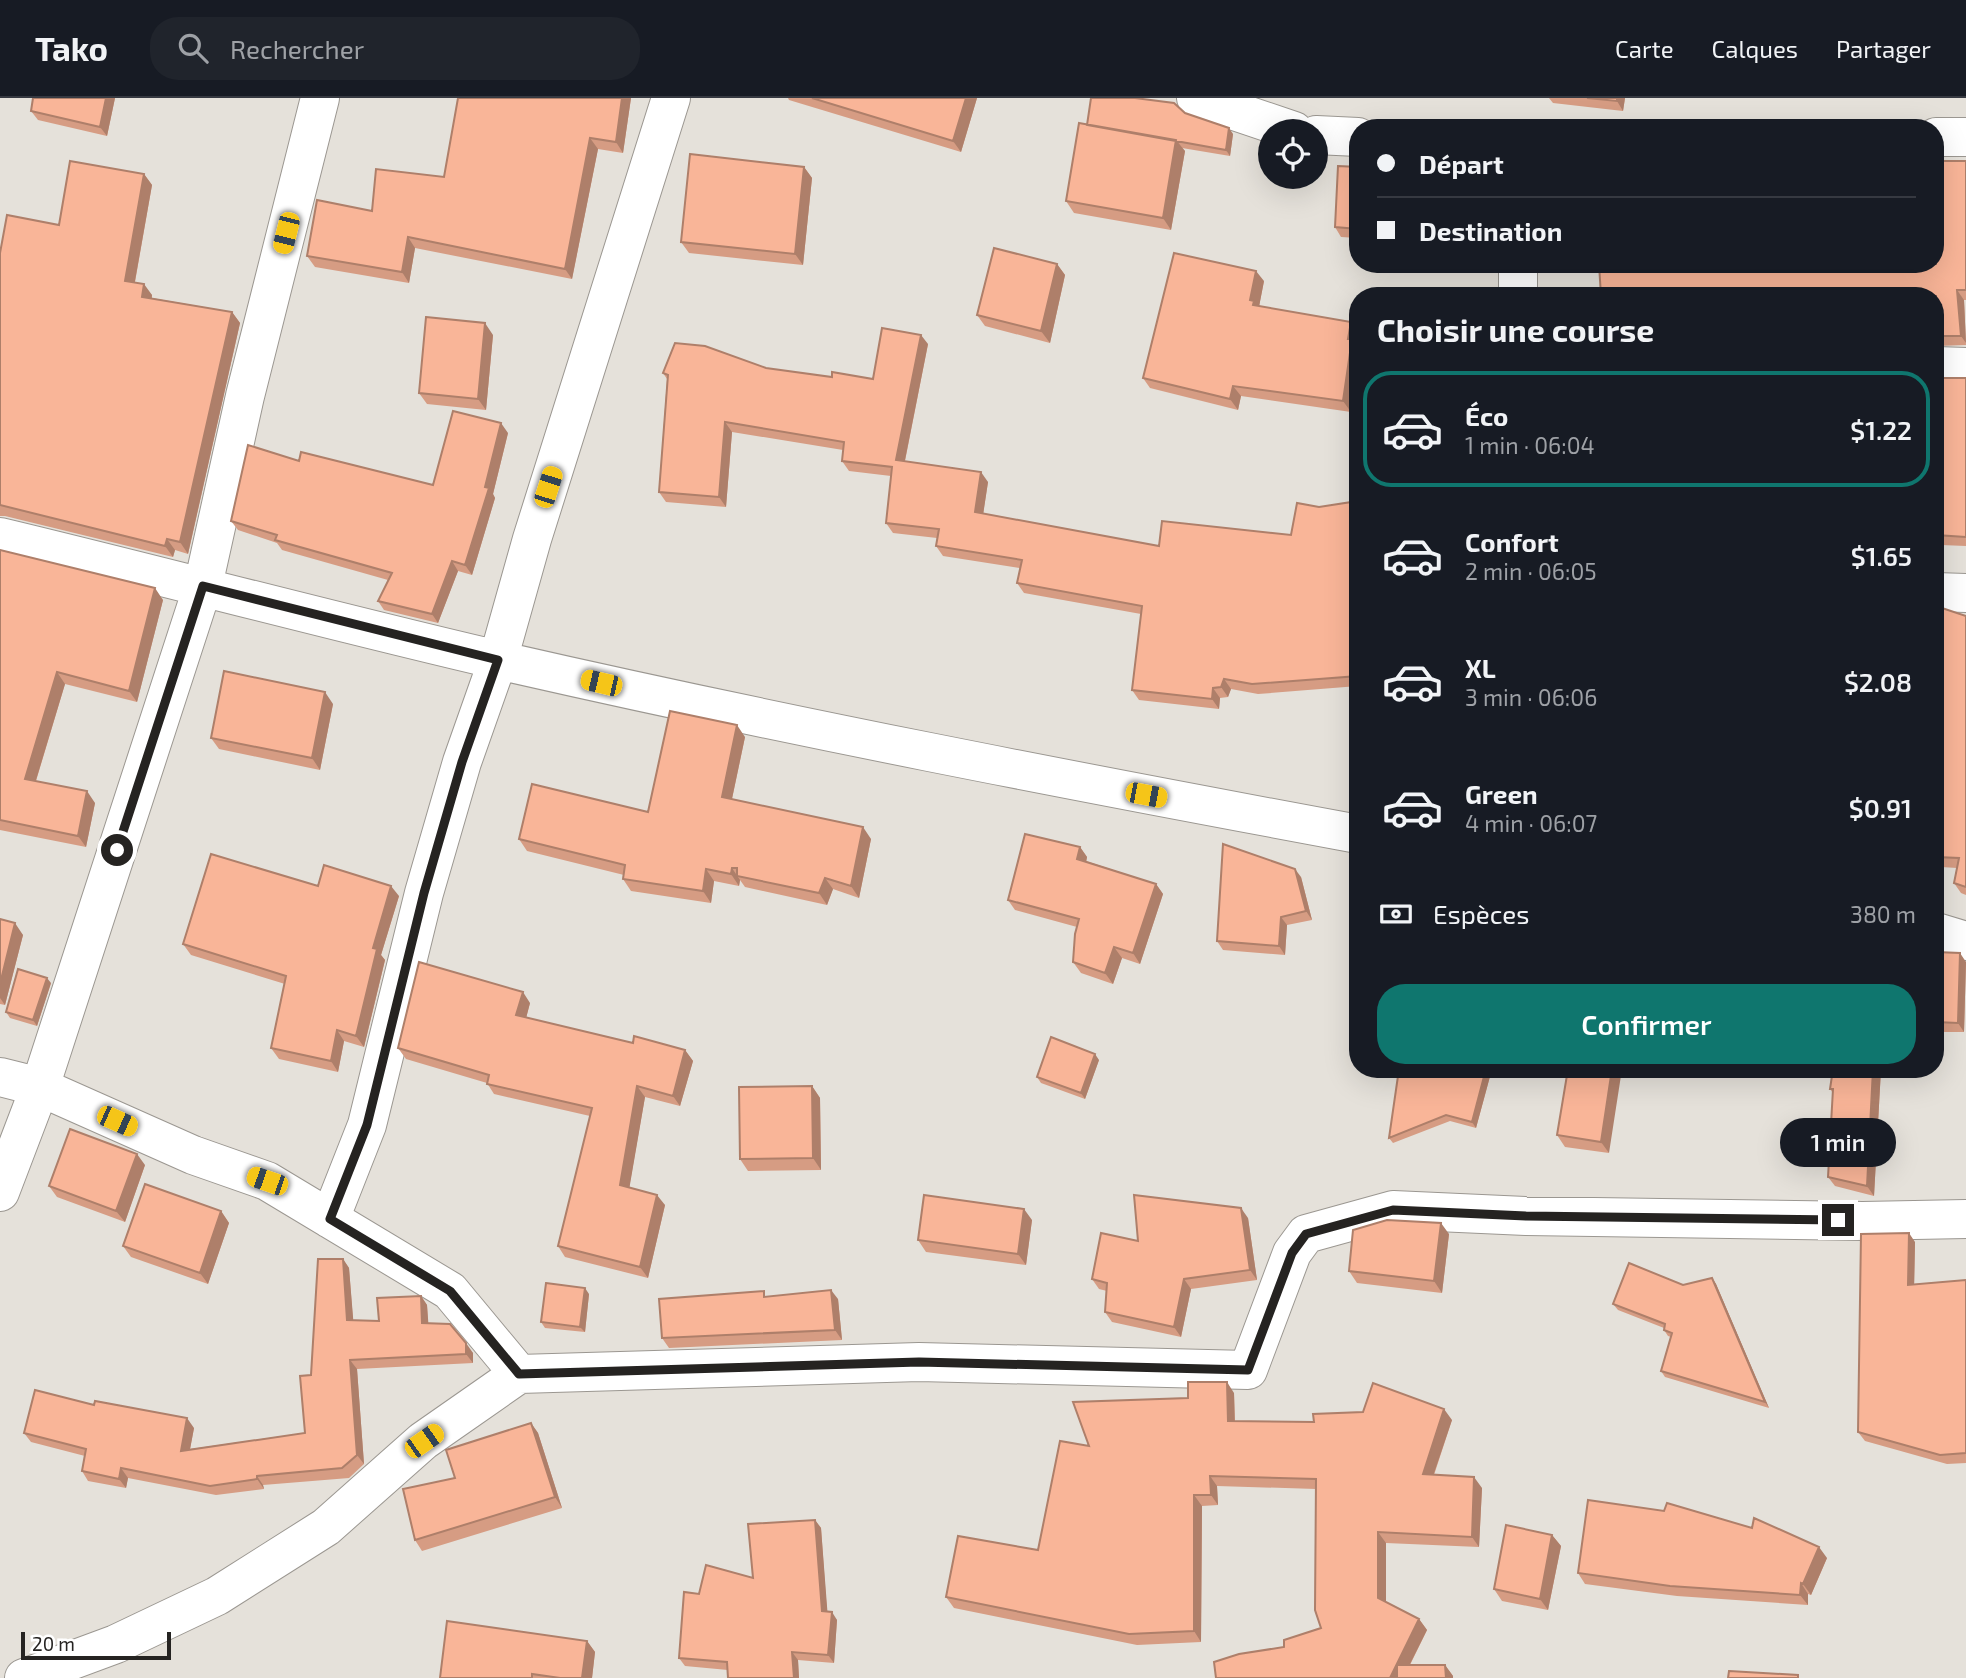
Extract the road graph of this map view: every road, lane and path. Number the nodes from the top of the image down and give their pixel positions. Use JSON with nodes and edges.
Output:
{"nodes":[{"id":1,"x":320,"y":98,"type":"edge"},
{"id":2,"x":671,"y":98,"type":"edge"},
{"id":3,"x":1196,"y":98,"type":"edge"},
{"id":4,"x":1258,"y":119,"type":"edge"},
{"id":5,"x":1328,"y":136,"type":"edge"},
{"id":6,"x":1349,"y":137,"type":"edge"},
{"id":7,"x":1944,"y":137,"type":"edge"},
{"id":8,"x":1966,"y":137,"type":"edge"},
{"id":9,"x":1944,"y":366,"type":"edge"},
{"id":10,"x":1966,"y":367,"type":"edge"},
{"id":11,"x":0,"y":537,"type":"edge"},
{"id":12,"x":203,"y":586,"type":"junction"},
{"id":13,"x":1944,"y":592,"type":"edge"},
{"id":14,"x":1966,"y":593,"type":"edge"},
{"id":15,"x":498,"y":660,"type":"junction"},
{"id":16,"x":1349,"y":832,"type":"edge"},
{"id":17,"x":1944,"y":934,"type":"edge"},
{"id":18,"x":1966,"y":941,"type":"edge"},
{"id":19,"x":0,"y":1077,"type":"edge"},
{"id":20,"x":40,"y":1087,"type":"junction"},
{"id":21,"x":0,"y":1192,"type":"edge"},
{"id":22,"x":330,"y":1219,"type":"junction"},
{"id":23,"x":1966,"y":1219,"type":"edge"},
{"id":24,"x":519,"y":1374,"type":"junction"},
{"id":25,"x":24,"y":1678,"type":"edge"}],
"edges":[{"from":1,"to":12,"type":"street"},
{"from":2,"to":15,"type":"street"},
{"from":3,"to":4,"type":"street"},
{"from":5,"to":6,"type":"street"},
{"from":7,"to":8,"type":"street"},
{"from":9,"to":10,"type":"street"},
{"from":11,"to":12,"type":"street"},
{"from":12,"to":15,"type":"street"},
{"from":12,"to":20,"type":"street"},
{"from":13,"to":14,"type":"street"},
{"from":15,"to":16,"type":"street"},
{"from":15,"to":22,"type":"street"},
{"from":17,"to":18,"type":"street"},
{"from":19,"to":20,"type":"street"},
{"from":20,"to":21,"type":"street"},
{"from":20,"to":22,"type":"street"},
{"from":22,"to":24,"type":"street"},
{"from":23,"to":24,"type":"street"},
{"from":24,"to":25,"type":"street"}]}
